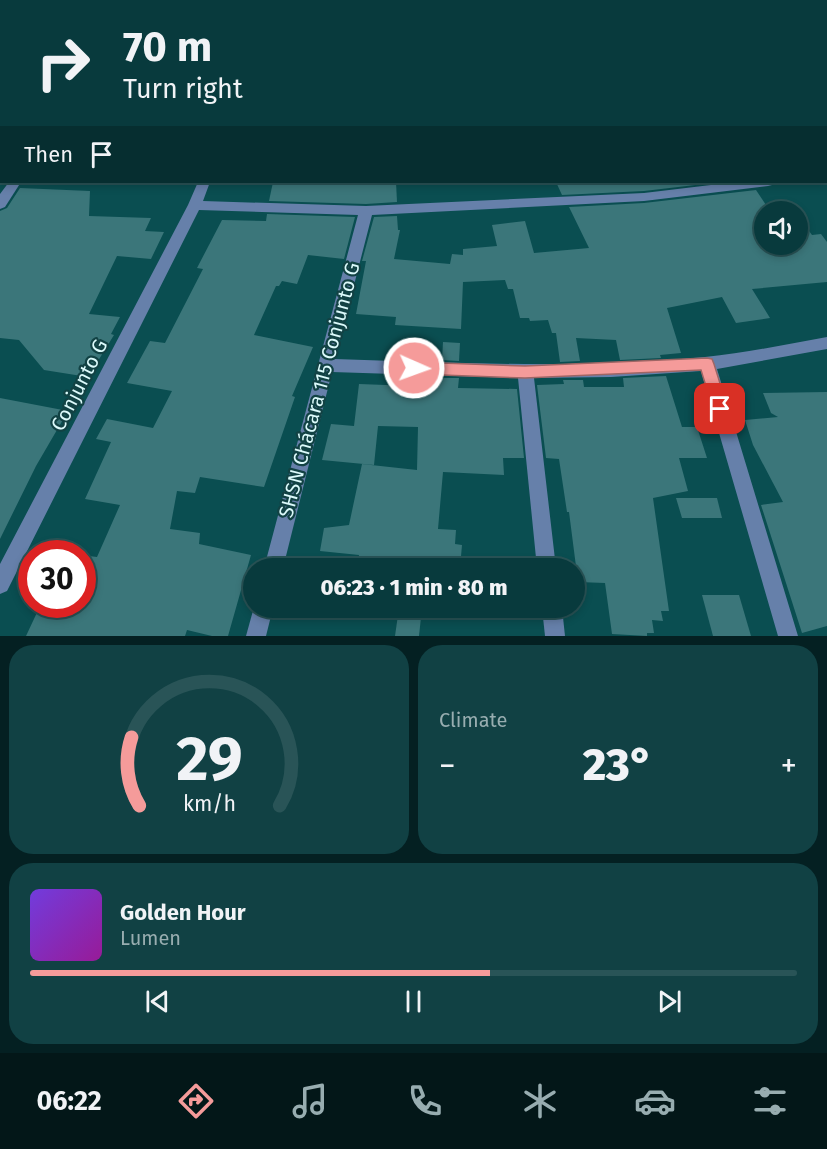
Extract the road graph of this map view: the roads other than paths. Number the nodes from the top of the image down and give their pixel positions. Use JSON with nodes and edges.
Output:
{"nodes":[{"id":1,"x":14,"y":183,"type":"edge"},
{"id":2,"x":204,"y":183,"type":"edge"},
{"id":3,"x":760,"y":183,"type":"edge"},
{"id":4,"x":0,"y":204,"type":"edge"},
{"id":5,"x":195,"y":206,"type":"junction"},
{"id":6,"x":366,"y":211,"type":"junction"},
{"id":7,"x":827,"y":343,"type":"edge"},
{"id":8,"x":707,"y":364,"type":"junction"},
{"id":9,"x":325,"y":365,"type":"junction"},
{"id":10,"x":525,"y":372,"type":"junction"},
{"id":11,"x":276,"y":558,"type":"edge"},
{"id":12,"x":546,"y":558,"type":"edge"},
{"id":13,"x":0,"y":584,"type":"edge"},
{"id":14,"x":260,"y":618,"type":"edge"},
{"id":15,"x":553,"y":618,"type":"edge"},
{"id":16,"x":256,"y":636,"type":"edge"},
{"id":17,"x":555,"y":636,"type":"edge"},
{"id":18,"x":789,"y":636,"type":"edge"}],
"edges":[{"from":1,"to":4,"type":"street"},
{"from":2,"to":5,"type":"street","name":"Conjunto G"},
{"from":3,"to":6,"type":"street"},
{"from":5,"to":6,"type":"street"},
{"from":5,"to":13,"type":"street","name":"Conjunto G"},
{"from":6,"to":9,"type":"street","name":"SHSN Chácara 115 Conjunto G"},
{"from":7,"to":8,"type":"street"},
{"from":8,"to":10,"type":"street"},
{"from":8,"to":18,"type":"street"},
{"from":9,"to":10,"type":"street"},
{"from":9,"to":11,"type":"street","name":"SHSN Chácara 115 Conjunto G"},
{"from":10,"to":12,"type":"street"},
{"from":14,"to":16,"type":"street"},
{"from":15,"to":17,"type":"street"}]}
